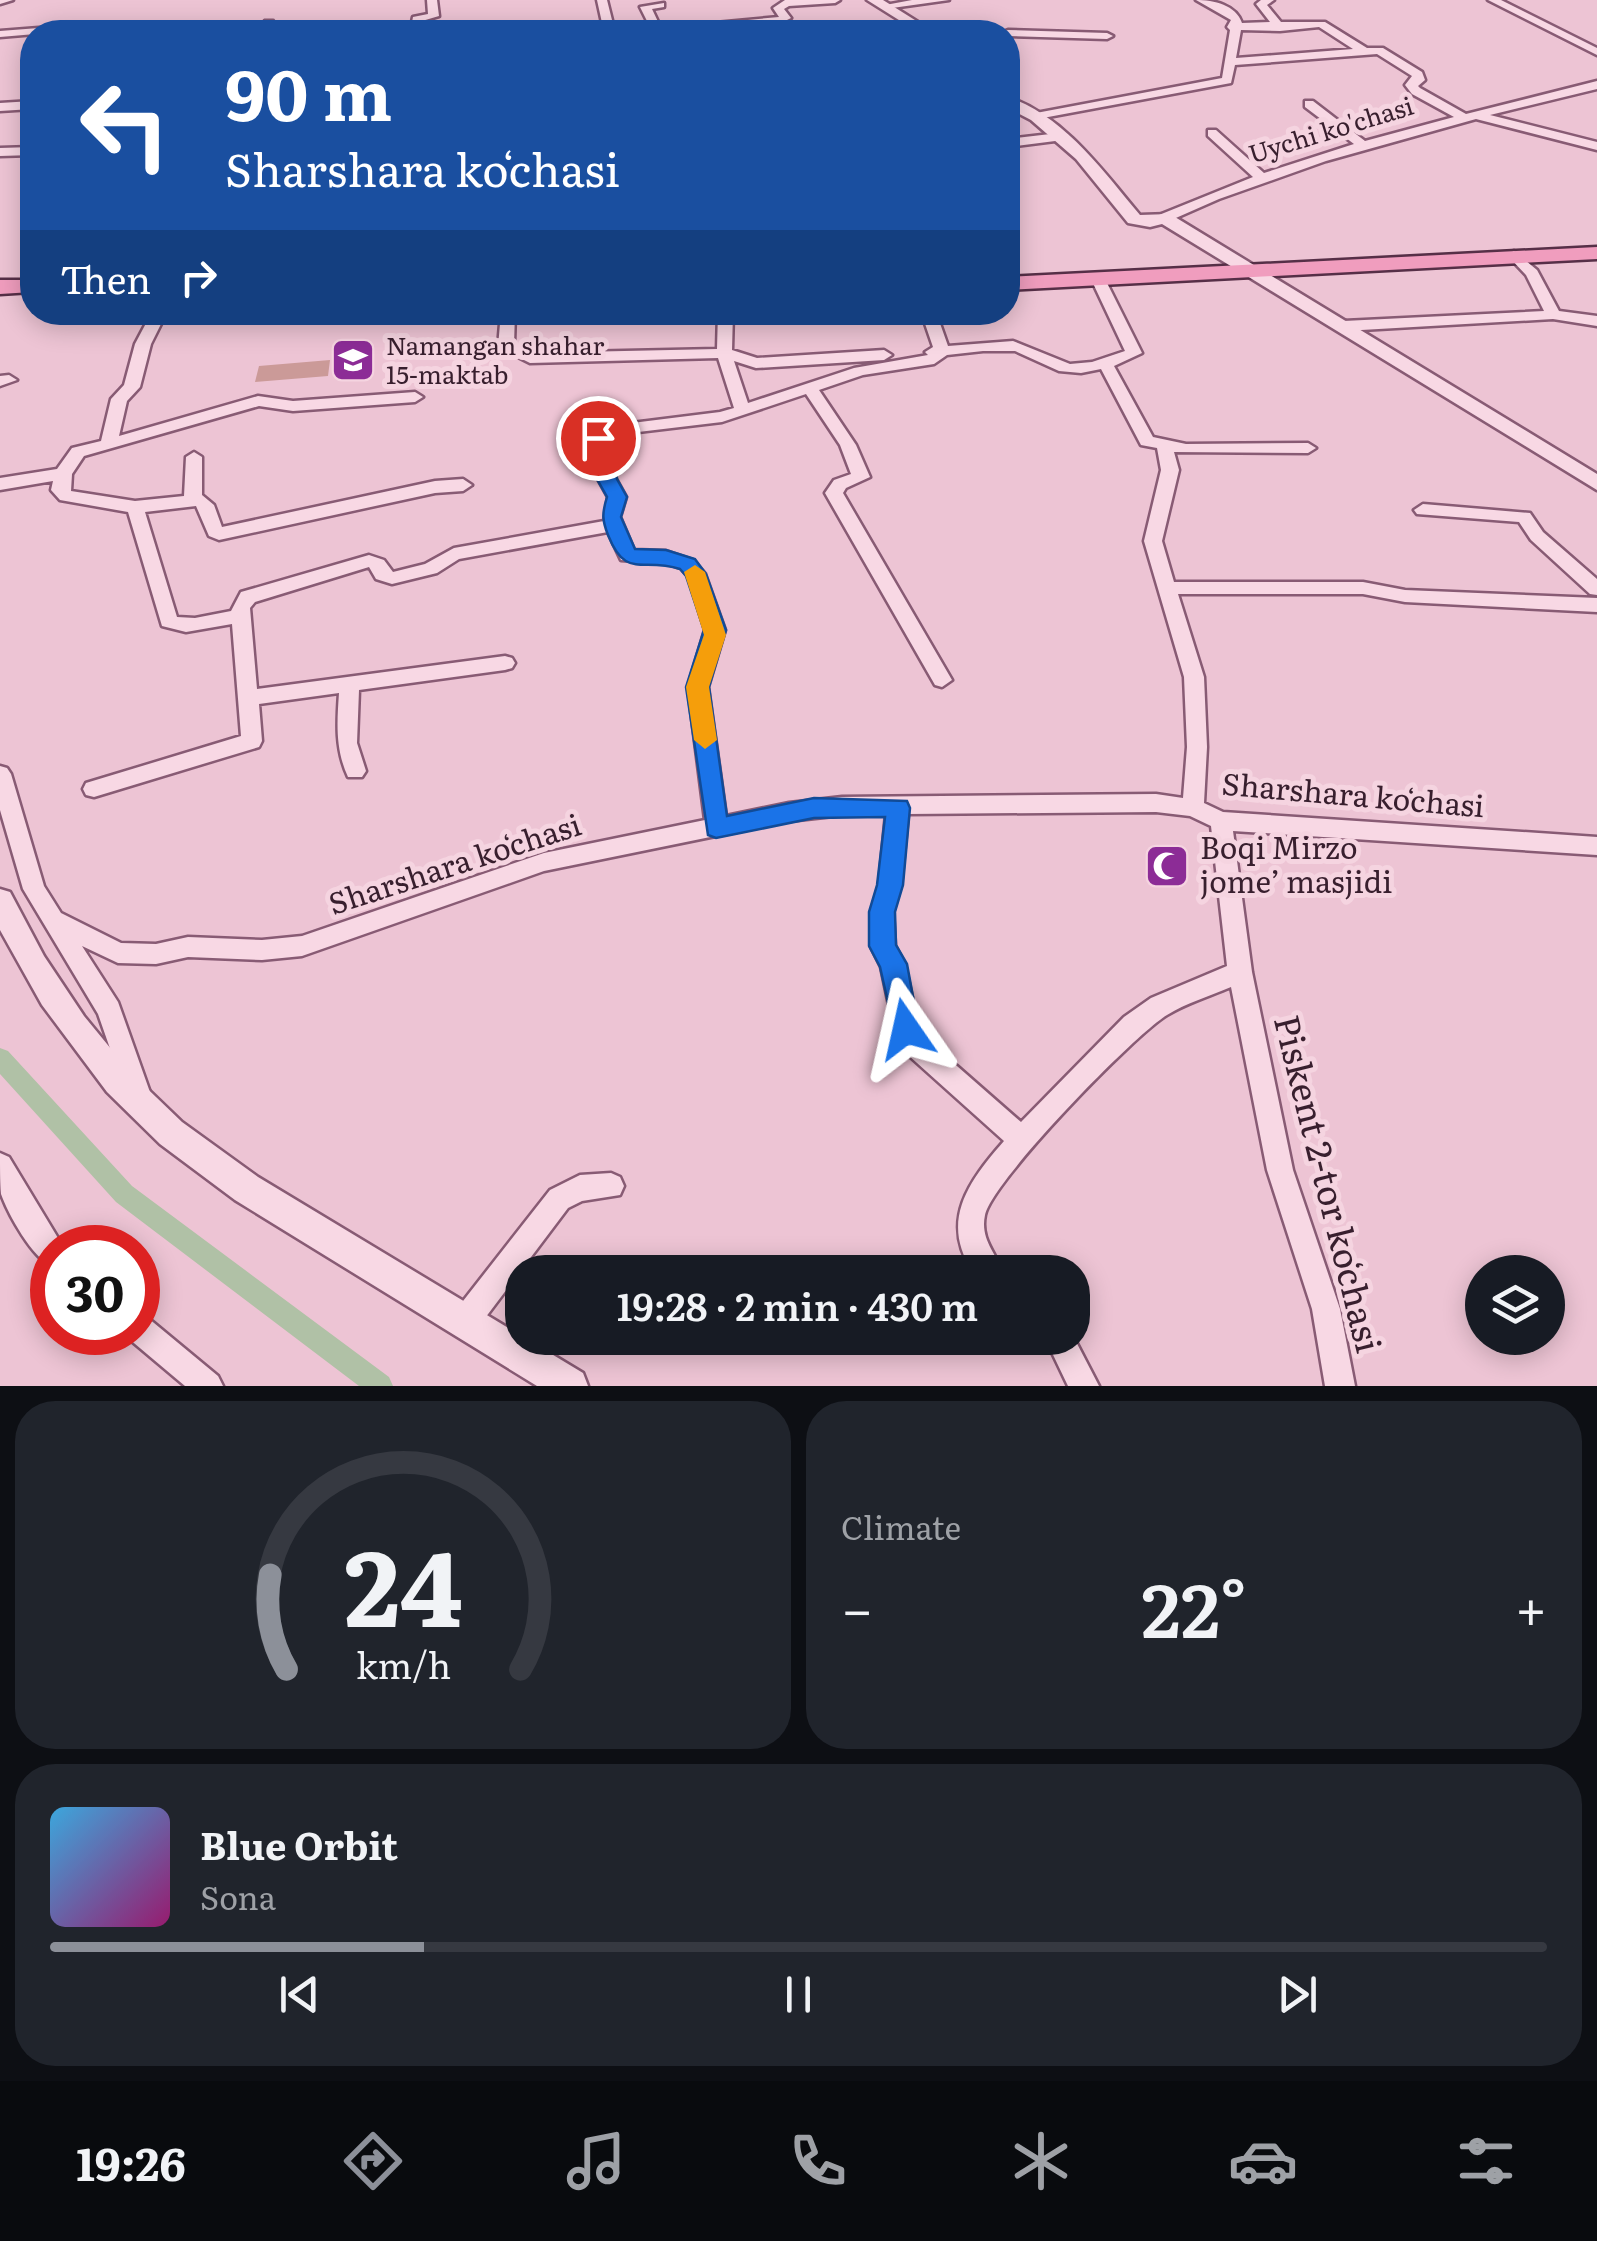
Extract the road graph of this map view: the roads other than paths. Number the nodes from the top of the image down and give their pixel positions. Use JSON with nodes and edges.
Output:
{"nodes":[{"id":1,"x":8,"y":0,"type":"edge"},
{"id":2,"x":432,"y":0,"type":"edge"},
{"id":3,"x":834,"y":0,"type":"edge"},
{"id":4,"x":944,"y":0,"type":"edge"},
{"id":5,"x":1200,"y":0,"type":"edge"},
{"id":6,"x":1269,"y":0,"type":"edge"},
{"id":7,"x":1493,"y":0,"type":"edge"},
{"id":8,"x":0,"y":1,"type":"edge"},
{"id":9,"x":879,"y":3,"type":"edge"},
{"id":10,"x":660,"y":5,"type":"dead end"},
{"id":11,"x":416,"y":20,"type":"edge"},
{"id":12,"x":650,"y":20,"type":"edge"},
{"id":13,"x":781,"y":20,"type":"edge"},
{"id":14,"x":907,"y":20,"type":"edge"},
{"id":15,"x":1233,"y":28,"type":"junction"},
{"id":16,"x":1280,"y":28,"type":"junction"},
{"id":17,"x":1020,"y":34,"type":"edge"},
{"id":18,"x":1107,"y":36,"type":"dead end"},
{"id":19,"x":1365,"y":51,"type":"junction"},
{"id":20,"x":1597,"y":52,"type":"edge"},
{"id":21,"x":1231,"y":62,"type":"junction"},
{"id":22,"x":1597,"y":86,"type":"edge"},
{"id":23,"x":1309,"y":104,"type":"dead end"},
{"id":24,"x":1020,"y":108,"type":"edge"},
{"id":25,"x":1036,"y":117,"type":"junction"},
{"id":26,"x":1471,"y":117,"type":"junction"},
{"id":27,"x":1212,"y":133,"type":"dead end"},
{"id":28,"x":1059,"y":137,"type":"junction"},
{"id":29,"x":1020,"y":142,"type":"edge"},
{"id":30,"x":1597,"y":146,"type":"edge"},
{"id":31,"x":1366,"y":147,"type":"junction"},
{"id":32,"x":1263,"y":179,"type":"junction"},
{"id":33,"x":1164,"y":218,"type":"junction"},
{"id":34,"x":1597,"y":242,"type":"edge"},
{"id":35,"x":1597,"y":253,"type":"edge"},
{"id":36,"x":1514,"y":255,"type":"junction"},
{"id":37,"x":1244,"y":265,"type":"junction"},
{"id":38,"x":1020,"y":273,"type":"edge"},
{"id":39,"x":1098,"y":279,"type":"junction"},
{"id":40,"x":1020,"y":283,"type":"edge"},
{"id":41,"x":1553,"y":314,"type":"junction"},
{"id":42,"x":1597,"y":322,"type":"edge"},
{"id":43,"x":153,"y":325,"type":"edge"},
{"id":44,"x":506,"y":325,"type":"edge"},
{"id":45,"x":725,"y":325,"type":"edge"},
{"id":46,"x":933,"y":325,"type":"edge"},
{"id":47,"x":1344,"y":326,"type":"junction"},
{"id":48,"x":942,"y":351,"type":"junction"},
{"id":49,"x":724,"y":353,"type":"junction"},
{"id":50,"x":1106,"y":365,"type":"junction"},
{"id":51,"x":810,"y":389,"type":"junction"},
{"id":52,"x":415,"y":397,"type":"dead end"},
{"id":53,"x":743,"y":410,"type":"junction"},
{"id":54,"x":108,"y":444,"type":"junction"},
{"id":55,"x":1165,"y":447,"type":"junction"},
{"id":56,"x":1308,"y":448,"type":"dead end"},
{"id":57,"x":194,"y":458,"type":"dead end"},
{"id":58,"x":62,"y":474,"type":"junction"},
{"id":59,"x":1597,"y":482,"type":"edge"},
{"id":60,"x":0,"y":484,"type":"edge"},
{"id":61,"x":463,"y":485,"type":"dead end"},
{"id":62,"x":193,"y":498,"type":"junction"},
{"id":63,"x":135,"y":507,"type":"junction"},
{"id":64,"x":1423,"y":510,"type":"dead end"},
{"id":65,"x":615,"y":525,"type":"junction"},
{"id":66,"x":1170,"y":588,"type":"junction"},
{"id":67,"x":1597,"y":589,"type":"edge"},
{"id":68,"x":1597,"y":605,"type":"edge"},
{"id":69,"x":242,"y":616,"type":"junction"},
{"id":70,"x":505,"y":663,"type":"dead end"},
{"id":71,"x":942,"y":680,"type":"dead end"},
{"id":72,"x":349,"y":682,"type":"junction"},
{"id":73,"x":246,"y":698,"type":"junction"},
{"id":74,"x":355,"y":771,"type":"dead end"},
{"id":75,"x":0,"y":774,"type":"edge"},
{"id":76,"x":94,"y":789,"type":"dead end"},
{"id":77,"x":898,"y":808,"type":"junction"},
{"id":78,"x":1193,"y":808,"type":"junction"},
{"id":79,"x":1221,"y":821,"type":"junction"},
{"id":80,"x":716,"y":828,"type":"junction"},
{"id":81,"x":1597,"y":846,"type":"edge"},
{"id":82,"x":0,"y":901,"type":"edge"},
{"id":83,"x":54,"y":920,"type":"junction"},
{"id":84,"x":1240,"y":972,"type":"junction"},
{"id":85,"x":140,"y":1102,"type":"junction"},
{"id":86,"x":1022,"y":1140,"type":"junction"},
{"id":87,"x":0,"y":1166,"type":"edge"},
{"id":88,"x":611,"y":1186,"type":"dead end"},
{"id":89,"x":36,"y":1225,"type":"edge"},
{"id":90,"x":980,"y":1255,"type":"edge"},
{"id":91,"x":466,"y":1320,"type":"junction"},
{"id":92,"x":160,"y":1346,"type":"edge"},
{"id":93,"x":1068,"y":1355,"type":"edge"},
{"id":94,"x":208,"y":1386,"type":"edge"},
{"id":95,"x":570,"y":1386,"type":"edge"},
{"id":96,"x":1084,"y":1386,"type":"edge"},
{"id":97,"x":1340,"y":1386,"type":"edge"}],
"edges":[{"from":1,"to":8,"type":"street"},
{"from":2,"to":11,"type":"street"},
{"from":3,"to":13,"type":"street"},
{"from":4,"to":9,"type":"street"},
{"from":5,"to":15,"type":"street"},
{"from":6,"to":16,"type":"street"},
{"from":7,"to":20,"type":"street"},
{"from":9,"to":14,"type":"street"},
{"from":10,"to":12,"type":"street"},
{"from":15,"to":16,"type":"street"},
{"from":15,"to":21,"type":"street"},
{"from":16,"to":19,"type":"street"},
{"from":17,"to":18,"type":"street"},
{"from":19,"to":21,"type":"street"},
{"from":19,"to":26,"type":"street"},
{"from":21,"to":25,"type":"street"},
{"from":22,"to":26,"type":"street","name":"Uychi ko'chasi"},
{"from":23,"to":31,"type":"street"},
{"from":24,"to":25,"type":"street"},
{"from":25,"to":28,"type":"street"},
{"from":26,"to":30,"type":"street"},
{"from":26,"to":31,"type":"street","name":"Uychi ko'chasi"},
{"from":27,"to":32,"type":"street"},
{"from":28,"to":29,"type":"street"},
{"from":28,"to":33,"type":"street"},
{"from":31,"to":32,"type":"street","name":"Uychi ko'chasi"},
{"from":32,"to":33,"type":"street","name":"Uychi ko'chasi"},
{"from":33,"to":37,"type":"street"},
{"from":34,"to":37,"type":"main road"},
{"from":35,"to":36,"type":"main road"},
{"from":36,"to":37,"type":"main road"},
{"from":36,"to":41,"type":"street"},
{"from":37,"to":38,"type":"main road"},
{"from":37,"to":39,"type":"main road"},
{"from":37,"to":47,"type":"street"},
{"from":39,"to":40,"type":"main road"},
{"from":39,"to":50,"type":"street"},
{"from":41,"to":42,"type":"street"},
{"from":41,"to":47,"type":"street"},
{"from":43,"to":54,"type":"street"},
{"from":44,"to":49,"type":"street"},
{"from":45,"to":49,"type":"street"},
{"from":46,"to":48,"type":"street"},
{"from":47,"to":59,"type":"street"},
{"from":48,"to":49,"type":"street"},
{"from":48,"to":50,"type":"street"},
{"from":48,"to":51,"type":"street"},
{"from":49,"to":53,"type":"street"},
{"from":50,"to":55,"type":"street"},
{"from":51,"to":53,"type":"street"},
{"from":51,"to":71,"type":"street"},
{"from":52,"to":54,"type":"street"},
{"from":53,"to":65,"type":"street"},
{"from":54,"to":58,"type":"street"},
{"from":55,"to":56,"type":"street"},
{"from":55,"to":66,"type":"street"},
{"from":57,"to":62,"type":"street"},
{"from":58,"to":60,"type":"street"},
{"from":58,"to":63,"type":"street"},
{"from":61,"to":62,"type":"street"},
{"from":62,"to":63,"type":"street"},
{"from":63,"to":69,"type":"street"},
{"from":64,"to":67,"type":"street"},
{"from":65,"to":69,"type":"street"},
{"from":65,"to":80,"type":"street"},
{"from":66,"to":68,"type":"street"},
{"from":66,"to":78,"type":"street"},
{"from":69,"to":73,"type":"street"},
{"from":70,"to":72,"type":"street"},
{"from":72,"to":73,"type":"street"},
{"from":72,"to":74,"type":"street"},
{"from":73,"to":76,"type":"street"},
{"from":75,"to":83,"type":"street"},
{"from":77,"to":78,"type":"street","name":"Sharshara koʻchasi"},
{"from":77,"to":80,"type":"street","name":"Sharshara koʻchasi"},
{"from":77,"to":86,"type":"street"},
{"from":78,"to":79,"type":"street","name":"Sharshara koʻchasi"},
{"from":79,"to":81,"type":"street","name":"Sharshara koʻchasi"},
{"from":79,"to":84,"type":"street","name":"Piskent 2-tor koʻchasi"},
{"from":80,"to":83,"type":"street","name":"Sharshara koʻchasi"},
{"from":82,"to":85,"type":"street"},
{"from":83,"to":85,"type":"street"},
{"from":84,"to":86,"type":"street"},
{"from":84,"to":97,"type":"street","name":"Piskent 2-tor koʻchasi"},
{"from":85,"to":91,"type":"street"},
{"from":86,"to":90,"type":"street"},
{"from":87,"to":89,"type":"street"},
{"from":88,"to":91,"type":"street"},
{"from":91,"to":95,"type":"street"},
{"from":92,"to":94,"type":"street"},
{"from":93,"to":96,"type":"street"}]}
